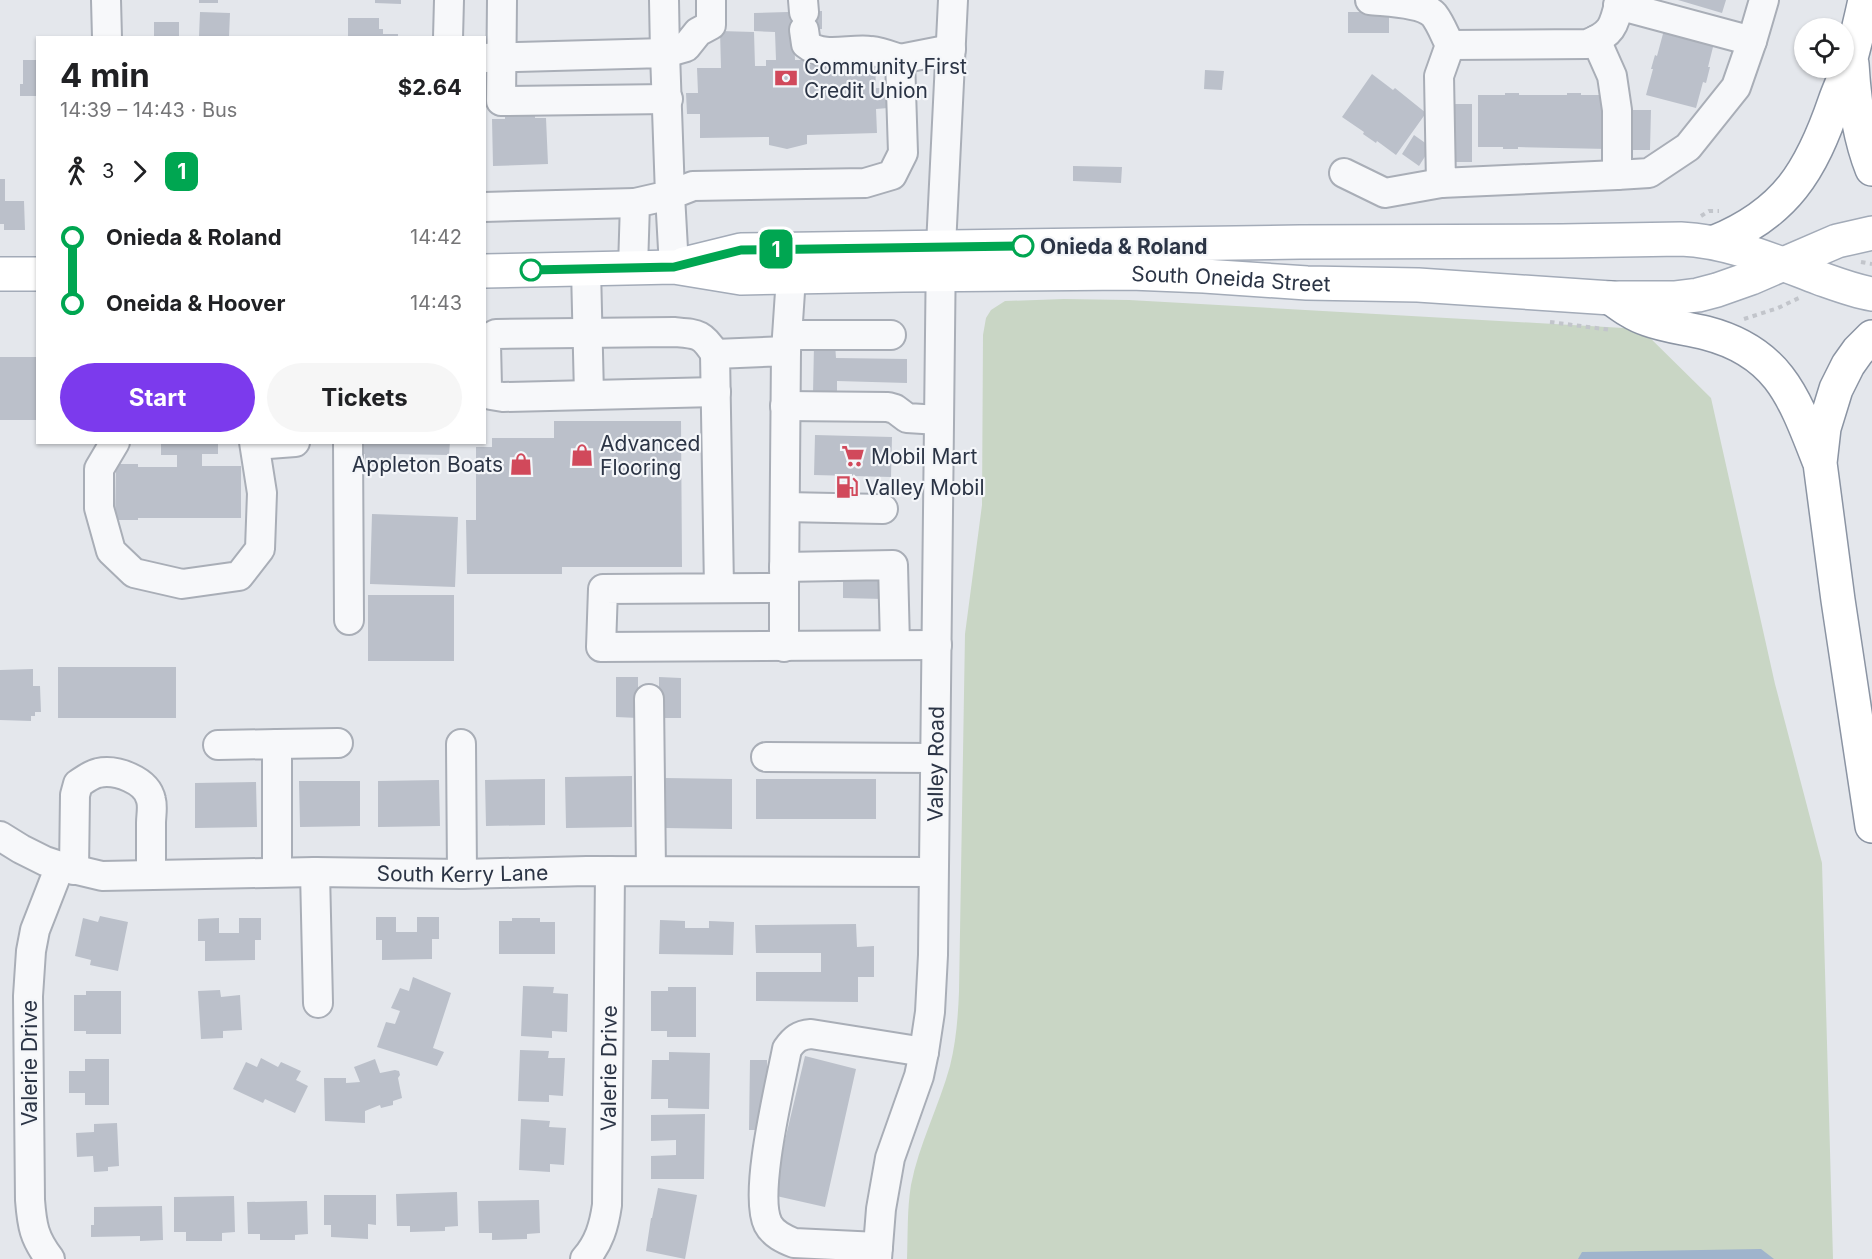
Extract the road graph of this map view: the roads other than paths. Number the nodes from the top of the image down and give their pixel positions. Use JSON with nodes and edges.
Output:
{"nodes":[{"id":1,"x":106,"y":0,"type":"edge"},
{"id":2,"x":449,"y":0,"type":"edge"},
{"id":3,"x":502,"y":0,"type":"edge"},
{"id":4,"x":664,"y":0,"type":"edge"},
{"id":5,"x":711,"y":0,"type":"edge"},
{"id":6,"x":953,"y":0,"type":"edge"},
{"id":7,"x":1370,"y":0,"type":"edge"},
{"id":8,"x":1764,"y":0,"type":"edge"},
{"id":9,"x":1865,"y":0,"type":"edge"},
{"id":10,"x":1619,"y":3,"type":"edge"},
{"id":11,"x":804,"y":14,"type":"edge"},
{"id":12,"x":107,"y":36,"type":"edge"},
{"id":13,"x":448,"y":36,"type":"edge"},
{"id":14,"x":1596,"y":40,"type":"junction"},
{"id":15,"x":1752,"y":41,"type":"junction"},
{"id":16,"x":1854,"y":44,"type":"edge"},
{"id":17,"x":1450,"y":45,"type":"junction"},
{"id":18,"x":951,"y":49,"type":"junction"},
{"id":19,"x":665,"y":53,"type":"junction"},
{"id":20,"x":564,"y":56,"type":"junction"},
{"id":21,"x":493,"y":58,"type":"edge"},
{"id":22,"x":900,"y":59,"type":"junction"},
{"id":23,"x":1843,"y":78,"type":"edge"},
{"id":24,"x":1853,"y":78,"type":"edge"},
{"id":25,"x":668,"y":99,"type":"junction"},
{"id":26,"x":564,"y":101,"type":"junction"},
{"id":27,"x":1872,"y":169,"type":"edge"},
{"id":28,"x":1344,"y":174,"type":"dead end"},
{"id":29,"x":1617,"y":175,"type":"junction"},
{"id":30,"x":1441,"y":183,"type":"junction"},
{"id":31,"x":670,"y":195,"type":"junction"},
{"id":32,"x":635,"y":202,"type":"junction"},
{"id":33,"x":486,"y":207,"type":"edge"},
{"id":34,"x":1872,"y":233,"type":"edge"},
{"id":35,"x":1715,"y":242,"type":"junction"},
{"id":36,"x":941,"y":261,"type":"junction"},
{"id":37,"x":1782,"y":264,"type":"junction"},
{"id":38,"x":674,"y":267,"type":"junction"},
{"id":39,"x":633,"y":268,"type":"junction"},
{"id":40,"x":586,"y":269,"type":"junction"},
{"id":41,"x":486,"y":271,"type":"edge"},
{"id":42,"x":0,"y":274,"type":"edge"},
{"id":43,"x":36,"y":274,"type":"edge"},
{"id":44,"x":791,"y":277,"type":"junction"},
{"id":45,"x":1872,"y":294,"type":"edge"},
{"id":46,"x":1612,"y":314,"type":"junction"},
{"id":47,"x":588,"y":332,"type":"junction"},
{"id":48,"x":891,"y":335,"type":"dead end"},
{"id":49,"x":1872,"y":337,"type":"edge"},
{"id":50,"x":787,"y":343,"type":"junction"},
{"id":51,"x":716,"y":354,"type":"junction"},
{"id":52,"x":716,"y":392,"type":"junction"},
{"id":53,"x":589,"y":395,"type":"junction"},
{"id":54,"x":785,"y":406,"type":"junction"},
{"id":55,"x":939,"y":420,"type":"junction"},
{"id":56,"x":113,"y":444,"type":"edge"},
{"id":57,"x":255,"y":444,"type":"edge"},
{"id":58,"x":348,"y":444,"type":"edge"},
{"id":59,"x":1820,"y":463,"type":"junction"},
{"id":60,"x":785,"y":507,"type":"junction"},
{"id":61,"x":883,"y":509,"type":"dead end"},
{"id":62,"x":784,"y":577,"type":"junction"},
{"id":63,"x":719,"y":588,"type":"junction"},
{"id":64,"x":349,"y":620,"type":"dead end"},
{"id":65,"x":895,"y":645,"type":"junction"},
{"id":66,"x":937,"y":645,"type":"junction"},
{"id":67,"x":784,"y":647,"type":"junction"},
{"id":68,"x":649,"y":699,"type":"dead end"},
{"id":69,"x":338,"y":743,"type":"dead end"},
{"id":70,"x":277,"y":744,"type":"junction"},
{"id":71,"x":461,"y":744,"type":"dead end"},
{"id":72,"x":218,"y":745,"type":"dead end"},
{"id":73,"x":766,"y":757,"type":"dead end"},
{"id":74,"x":934,"y":758,"type":"junction"},
{"id":75,"x":1872,"y":826,"type":"edge"},
{"id":76,"x":0,"y":836,"type":"edge"},
{"id":77,"x":67,"y":868,"type":"junction"},
{"id":78,"x":610,"y":871,"type":"junction"},
{"id":79,"x":651,"y":871,"type":"junction"},
{"id":80,"x":277,"y":872,"type":"junction"},
{"id":81,"x":315,"y":872,"type":"junction"},
{"id":82,"x":932,"y":872,"type":"junction"},
{"id":83,"x":151,"y":874,"type":"junction"},
{"id":84,"x":462,"y":874,"type":"junction"},
{"id":85,"x":318,"y":1003,"type":"dead end"},
{"id":86,"x":924,"y":1052,"type":"junction"},
{"id":87,"x":877,"y":1253,"type":"edge"},
{"id":88,"x":50,"y":1259,"type":"edge"},
{"id":89,"x":585,"y":1259,"type":"edge"}],
"edges":[{"from":1,"to":12,"type":"street"},
{"from":2,"to":13,"type":"street"},
{"from":3,"to":21,"type":"street"},
{"from":4,"to":19,"type":"street"},
{"from":5,"to":19,"type":"street"},
{"from":6,"to":18,"type":"street","name":"Valley Road"},
{"from":7,"to":17,"type":"street"},
{"from":8,"to":15,"type":"street"},
{"from":9,"to":16,"type":"main road"},
{"from":10,"to":14,"type":"street"},
{"from":10,"to":15,"type":"street"},
{"from":11,"to":22,"type":"street"},
{"from":14,"to":17,"type":"street"},
{"from":14,"to":29,"type":"street"},
{"from":15,"to":29,"type":"street"},
{"from":17,"to":30,"type":"street"},
{"from":18,"to":22,"type":"street"},
{"from":18,"to":36,"type":"street","name":"Valley Road"},
{"from":19,"to":20,"type":"street"},
{"from":19,"to":25,"type":"street"},
{"from":20,"to":21,"type":"street"},
{"from":20,"to":26,"type":"street"},
{"from":21,"to":26,"type":"street"},
{"from":22,"to":31,"type":"street"},
{"from":23,"to":35,"type":"main road"},
{"from":24,"to":27,"type":"main road"},
{"from":25,"to":26,"type":"street"},
{"from":25,"to":31,"type":"street"},
{"from":28,"to":30,"type":"street"},
{"from":29,"to":30,"type":"street"},
{"from":31,"to":32,"type":"street"},
{"from":31,"to":38,"type":"street"},
{"from":32,"to":33,"type":"street"},
{"from":32,"to":39,"type":"street"},
{"from":34,"to":37,"type":"main road","name":"South Oneida Street"},
{"from":35,"to":36,"type":"main road","name":"South Oneida Street"},
{"from":35,"to":37,"type":"main road","name":"South Oneida Street"},
{"from":36,"to":38,"type":"main road","name":"South Oneida Street"},
{"from":36,"to":44,"type":"main road","name":"South Oneida Street"},
{"from":36,"to":46,"type":"main road","name":"South Oneida Street"},
{"from":36,"to":55,"type":"street","name":"Valley Road"},
{"from":37,"to":45,"type":"main road","name":"South Oneida Street"},
{"from":37,"to":46,"type":"main road","name":"South Oneida Street"},
{"from":38,"to":39,"type":"main road","name":"South Oneida Street"},
{"from":38,"to":44,"type":"main road","name":"South Oneida Street"},
{"from":39,"to":40,"type":"main road","name":"South Oneida Street"},
{"from":40,"to":41,"type":"main road","name":"South Oneida Street"},
{"from":40,"to":47,"type":"street"},
{"from":42,"to":43,"type":"main road"},
{"from":44,"to":50,"type":"street"},
{"from":46,"to":59,"type":"main road"},
{"from":47,"to":51,"type":"street"},
{"from":47,"to":53,"type":"street"},
{"from":47,"to":53,"type":"street"},
{"from":48,"to":50,"type":"street"},
{"from":49,"to":59,"type":"main road"},
{"from":50,"to":51,"type":"street"},
{"from":50,"to":54,"type":"street"},
{"from":51,"to":52,"type":"street"},
{"from":52,"to":53,"type":"street"},
{"from":52,"to":63,"type":"street"},
{"from":54,"to":55,"type":"street"},
{"from":54,"to":60,"type":"street"},
{"from":55,"to":66,"type":"street","name":"Valley Road"},
{"from":56,"to":57,"type":"street"},
{"from":58,"to":64,"type":"street"},
{"from":59,"to":75,"type":"main road"},
{"from":60,"to":61,"type":"street"},
{"from":60,"to":62,"type":"street"},
{"from":62,"to":63,"type":"street"},
{"from":62,"to":65,"type":"street"},
{"from":62,"to":67,"type":"street"},
{"from":63,"to":67,"type":"street"},
{"from":65,"to":66,"type":"street"},
{"from":65,"to":67,"type":"street"},
{"from":66,"to":74,"type":"street","name":"Valley Road"},
{"from":68,"to":79,"type":"street"},
{"from":69,"to":70,"type":"street"},
{"from":70,"to":72,"type":"street"},
{"from":70,"to":80,"type":"street"},
{"from":71,"to":84,"type":"street"},
{"from":73,"to":74,"type":"street"},
{"from":74,"to":82,"type":"street","name":"Valley Road"},
{"from":76,"to":77,"type":"street","name":"South Kerry Lane"},
{"from":77,"to":83,"type":"street","name":"South Kerry Lane"},
{"from":77,"to":83,"type":"street"},
{"from":77,"to":88,"type":"street","name":"Valerie Drive"},
{"from":78,"to":79,"type":"street","name":"South Kerry Lane"},
{"from":78,"to":84,"type":"street","name":"South Kerry Lane"},
{"from":78,"to":89,"type":"street","name":"Valerie Drive"},
{"from":79,"to":82,"type":"street","name":"South Kerry Lane"},
{"from":80,"to":81,"type":"street","name":"South Kerry Lane"},
{"from":80,"to":83,"type":"street","name":"South Kerry Lane"},
{"from":81,"to":84,"type":"street","name":"South Kerry Lane"},
{"from":81,"to":85,"type":"street"},
{"from":82,"to":86,"type":"street","name":"Valley Road"},
{"from":86,"to":87,"type":"street","name":"Valley Road"},
{"from":86,"to":87,"type":"street"}]}
